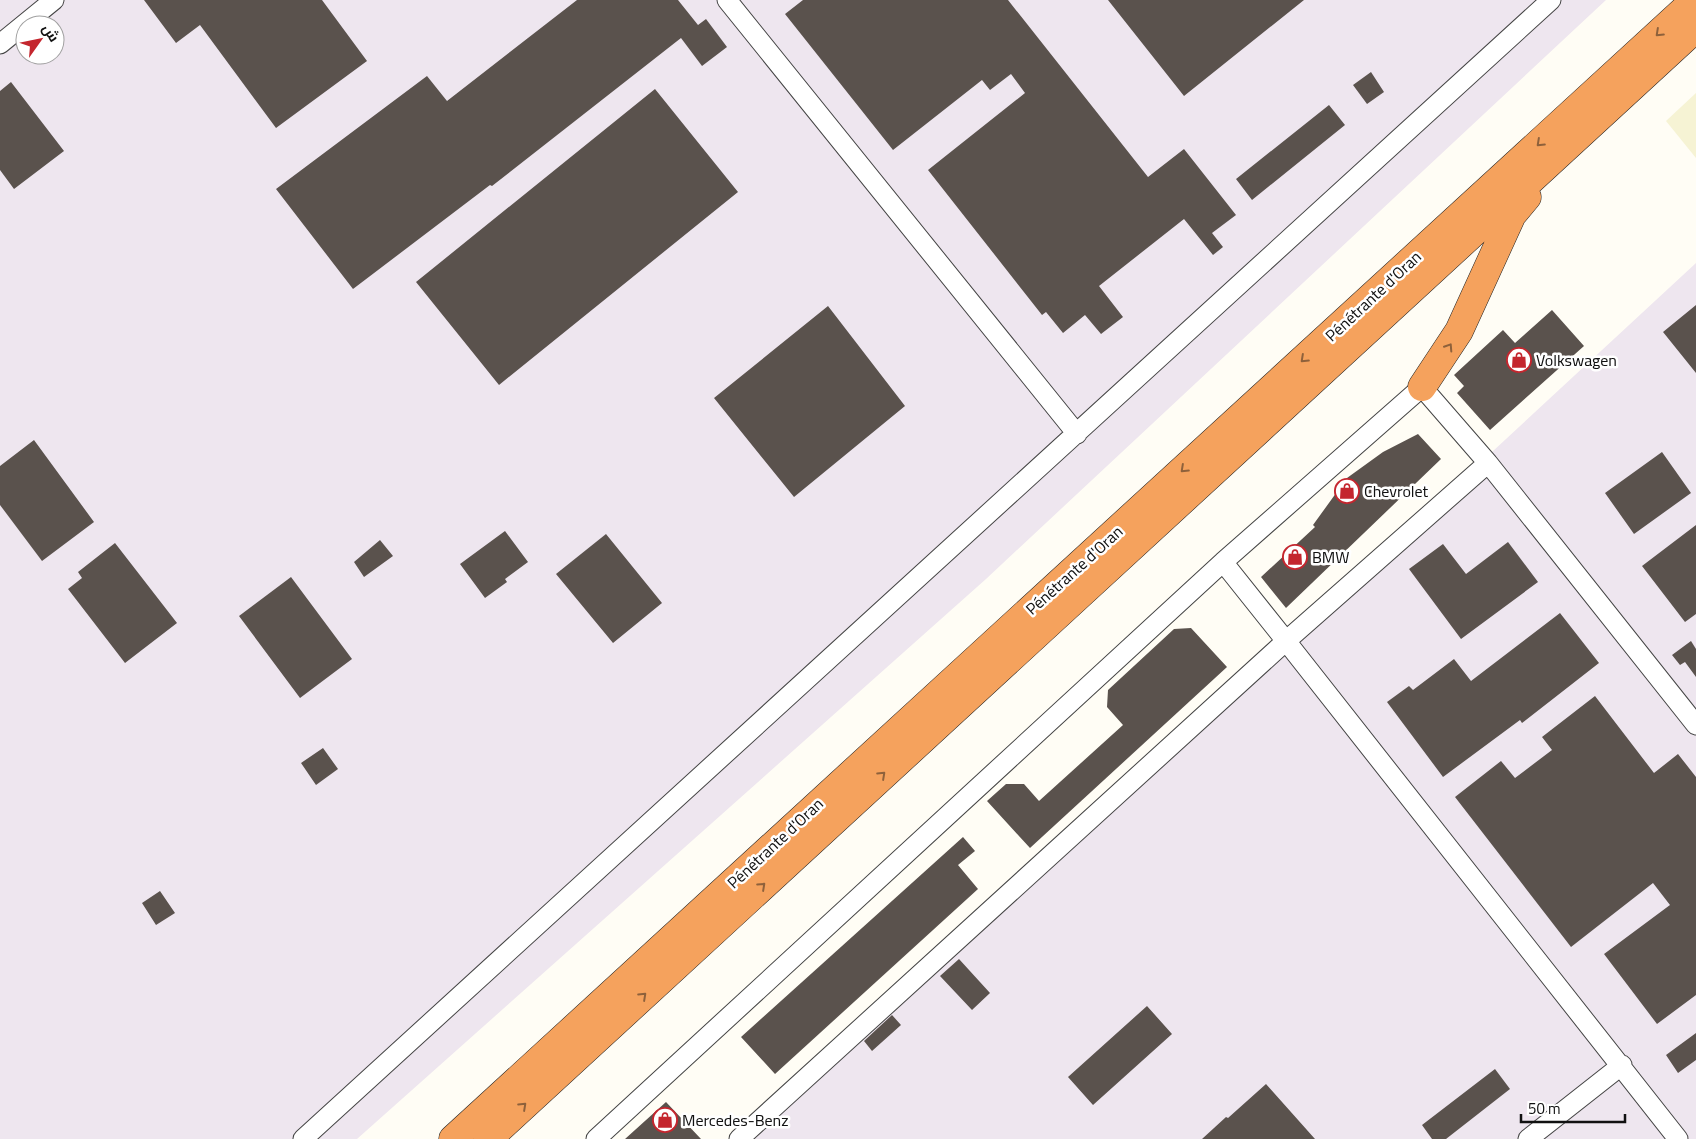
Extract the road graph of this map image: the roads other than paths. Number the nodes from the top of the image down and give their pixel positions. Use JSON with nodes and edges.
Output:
{"nodes":[{"id":1,"x":54,"y":0,"type":"edge"},
{"id":2,"x":727,"y":0,"type":"edge"},
{"id":3,"x":1551,"y":0,"type":"edge"},
{"id":4,"x":1695,"y":0,"type":"edge"},
{"id":5,"x":1696,"y":28,"type":"edge"},
{"id":6,"x":0,"y":44,"type":"edge"},
{"id":7,"x":1572,"y":142,"type":"junction"},
{"id":8,"x":1422,"y":387,"type":"junction"},
{"id":9,"x":1077,"y":434,"type":"junction"},
{"id":10,"x":1488,"y":463,"type":"junction"},
{"id":11,"x":1223,"y":562,"type":"junction"},
{"id":12,"x":1286,"y":641,"type":"junction"},
{"id":13,"x":1696,"y":725,"type":"edge"},
{"id":14,"x":1622,"y":1065,"type":"junction"},
{"id":15,"x":303,"y":1139,"type":"edge"},
{"id":16,"x":454,"y":1139,"type":"edge"},
{"id":17,"x":488,"y":1139,"type":"edge"},
{"id":18,"x":596,"y":1139,"type":"edge"},
{"id":19,"x":739,"y":1139,"type":"edge"},
{"id":20,"x":1528,"y":1139,"type":"edge"},
{"id":21,"x":1678,"y":1139,"type":"edge"}],
"edges":[{"from":1,"to":6,"type":"street"},
{"from":2,"to":9,"type":"street"},
{"from":3,"to":9,"type":"street"},
{"from":4,"to":16,"type":"highway","name":"Pénétrante d'Oran","one_way":true},
{"from":5,"to":7,"type":"highway","name":"Pénétrante d'Oran"},
{"from":8,"to":7,"type":"highway","one_way":true},
{"from":17,"to":7,"type":"highway","name":"Pénétrante d'Oran","one_way":true},
{"from":8,"to":10,"type":"street"},
{"from":8,"to":11,"type":"street"},
{"from":9,"to":15,"type":"street"},
{"from":10,"to":12,"type":"street"},
{"from":10,"to":13,"type":"street"},
{"from":11,"to":12,"type":"street"},
{"from":11,"to":18,"type":"street"},
{"from":12,"to":14,"type":"street"},
{"from":12,"to":19,"type":"street"},
{"from":14,"to":20,"type":"street"},
{"from":14,"to":21,"type":"street"}]}
